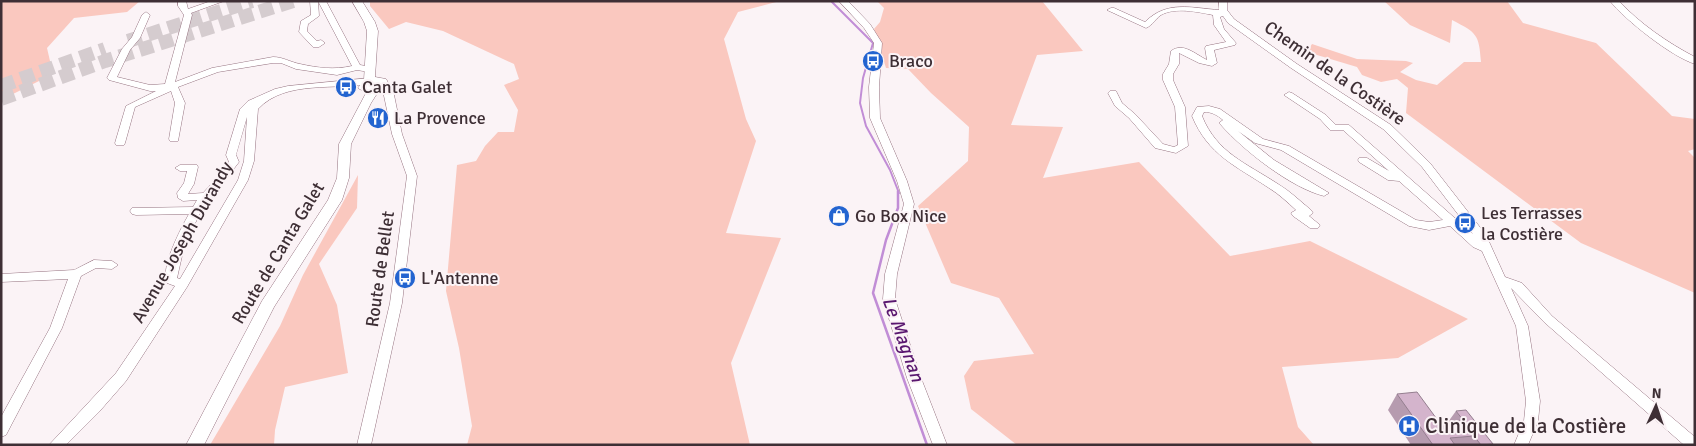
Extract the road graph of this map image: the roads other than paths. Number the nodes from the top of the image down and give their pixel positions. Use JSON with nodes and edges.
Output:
{"nodes":[{"id":1,"x":182,"y":1,"type":"edge"},
{"id":2,"x":220,"y":1,"type":"edge"},
{"id":3,"x":314,"y":1,"type":"edge"},
{"id":4,"x":322,"y":1,"type":"edge"},
{"id":5,"x":356,"y":1,"type":"edge"},
{"id":6,"x":843,"y":1,"type":"edge"},
{"id":7,"x":1614,"y":1,"type":"edge"},
{"id":8,"x":211,"y":3,"type":"edge"},
{"id":9,"x":1221,"y":9,"type":"edge"},
{"id":10,"x":1111,"y":10,"type":"dead end"},
{"id":11,"x":187,"y":12,"type":"junction"},
{"id":12,"x":146,"y":15,"type":"dead end"},
{"id":13,"x":322,"y":43,"type":"dead end"},
{"id":14,"x":1695,"y":61,"type":"edge"},
{"id":15,"x":357,"y":68,"type":"junction"},
{"id":16,"x":370,"y":82,"type":"junction"},
{"id":17,"x":169,"y":86,"type":"junction"},
{"id":18,"x":1112,"y":93,"type":"dead end"},
{"id":19,"x":1289,"y":95,"type":"dead end"},
{"id":20,"x":259,"y":101,"type":"junction"},
{"id":21,"x":1230,"y":122,"type":"junction"},
{"id":22,"x":174,"y":139,"type":"dead end"},
{"id":23,"x":120,"y":143,"type":"dead end"},
{"id":24,"x":1363,"y":160,"type":"dead end"},
{"id":25,"x":180,"y":168,"type":"dead end"},
{"id":26,"x":1401,"y":178,"type":"junction"},
{"id":27,"x":1276,"y":187,"type":"junction"},
{"id":28,"x":1324,"y":194,"type":"dead end"},
{"id":29,"x":206,"y":196,"type":"junction"},
{"id":30,"x":198,"y":210,"type":"junction"},
{"id":31,"x":136,"y":211,"type":"dead end"},
{"id":32,"x":1307,"y":213,"type":"dead end"},
{"id":33,"x":1451,"y":222,"type":"junction"},
{"id":34,"x":1314,"y":224,"type":"dead end"},
{"id":35,"x":1488,"y":249,"type":"junction"},
{"id":36,"x":112,"y":265,"type":"dead end"},
{"id":37,"x":76,"y":274,"type":"junction"},
{"id":38,"x":1,"y":278,"type":"edge"},
{"id":39,"x":1503,"y":280,"type":"junction"},
{"id":40,"x":183,"y":284,"type":"junction"},
{"id":41,"x":1,"y":431,"type":"edge"},
{"id":42,"x":56,"y":445,"type":"edge"},
{"id":43,"x":196,"y":445,"type":"edge"},
{"id":44,"x":364,"y":445,"type":"edge"},
{"id":45,"x":940,"y":445,"type":"edge"},
{"id":46,"x":1522,"y":445,"type":"edge"},
{"id":47,"x":1694,"y":445,"type":"edge"}],
"edges":[{"from":1,"to":11,"type":"street"},
{"from":2,"to":8,"type":"street"},
{"from":3,"to":13,"type":"street"},
{"from":4,"to":15,"type":"street"},
{"from":5,"to":16,"type":"main road"},
{"from":6,"to":45,"type":"street"},
{"from":7,"to":14,"type":"street"},
{"from":8,"to":11,"type":"street"},
{"from":9,"to":10,"type":"street"},
{"from":9,"to":18,"type":"street"},
{"from":9,"to":35,"type":"street","name":"Chemin de la Costière"},
{"from":11,"to":17,"type":"street"},
{"from":12,"to":17,"type":"street"},
{"from":15,"to":16,"type":"street"},
{"from":15,"to":17,"type":"street"},
{"from":16,"to":20,"type":"street"},
{"from":16,"to":43,"type":"main road","name":"Route de Canta Galet"},
{"from":16,"to":44,"type":"street","name":"Route de Bellet"},
{"from":17,"to":22,"type":"street"},
{"from":17,"to":23,"type":"street"},
{"from":19,"to":26,"type":"street"},
{"from":20,"to":29,"type":"street"},
{"from":20,"to":40,"type":"street","name":"Avenue Joseph Durandy"},
{"from":21,"to":27,"type":"street"},
{"from":21,"to":28,"type":"street"},
{"from":21,"to":33,"type":"street"},
{"from":24,"to":26,"type":"street"},
{"from":25,"to":29,"type":"street"},
{"from":26,"to":33,"type":"street"},
{"from":27,"to":32,"type":"street"},
{"from":27,"to":34,"type":"street"},
{"from":29,"to":30,"type":"street"},
{"from":30,"to":31,"type":"street"},
{"from":30,"to":40,"type":"street"},
{"from":33,"to":35,"type":"street"},
{"from":35,"to":39,"type":"street","name":"Chemin de la Costière"},
{"from":36,"to":37,"type":"street"},
{"from":37,"to":38,"type":"street"},
{"from":37,"to":41,"type":"street"},
{"from":39,"to":46,"type":"street","name":"Chemin de la Costière"},
{"from":39,"to":47,"type":"street"},
{"from":40,"to":42,"type":"street","name":"Avenue Joseph Durandy"}]}
